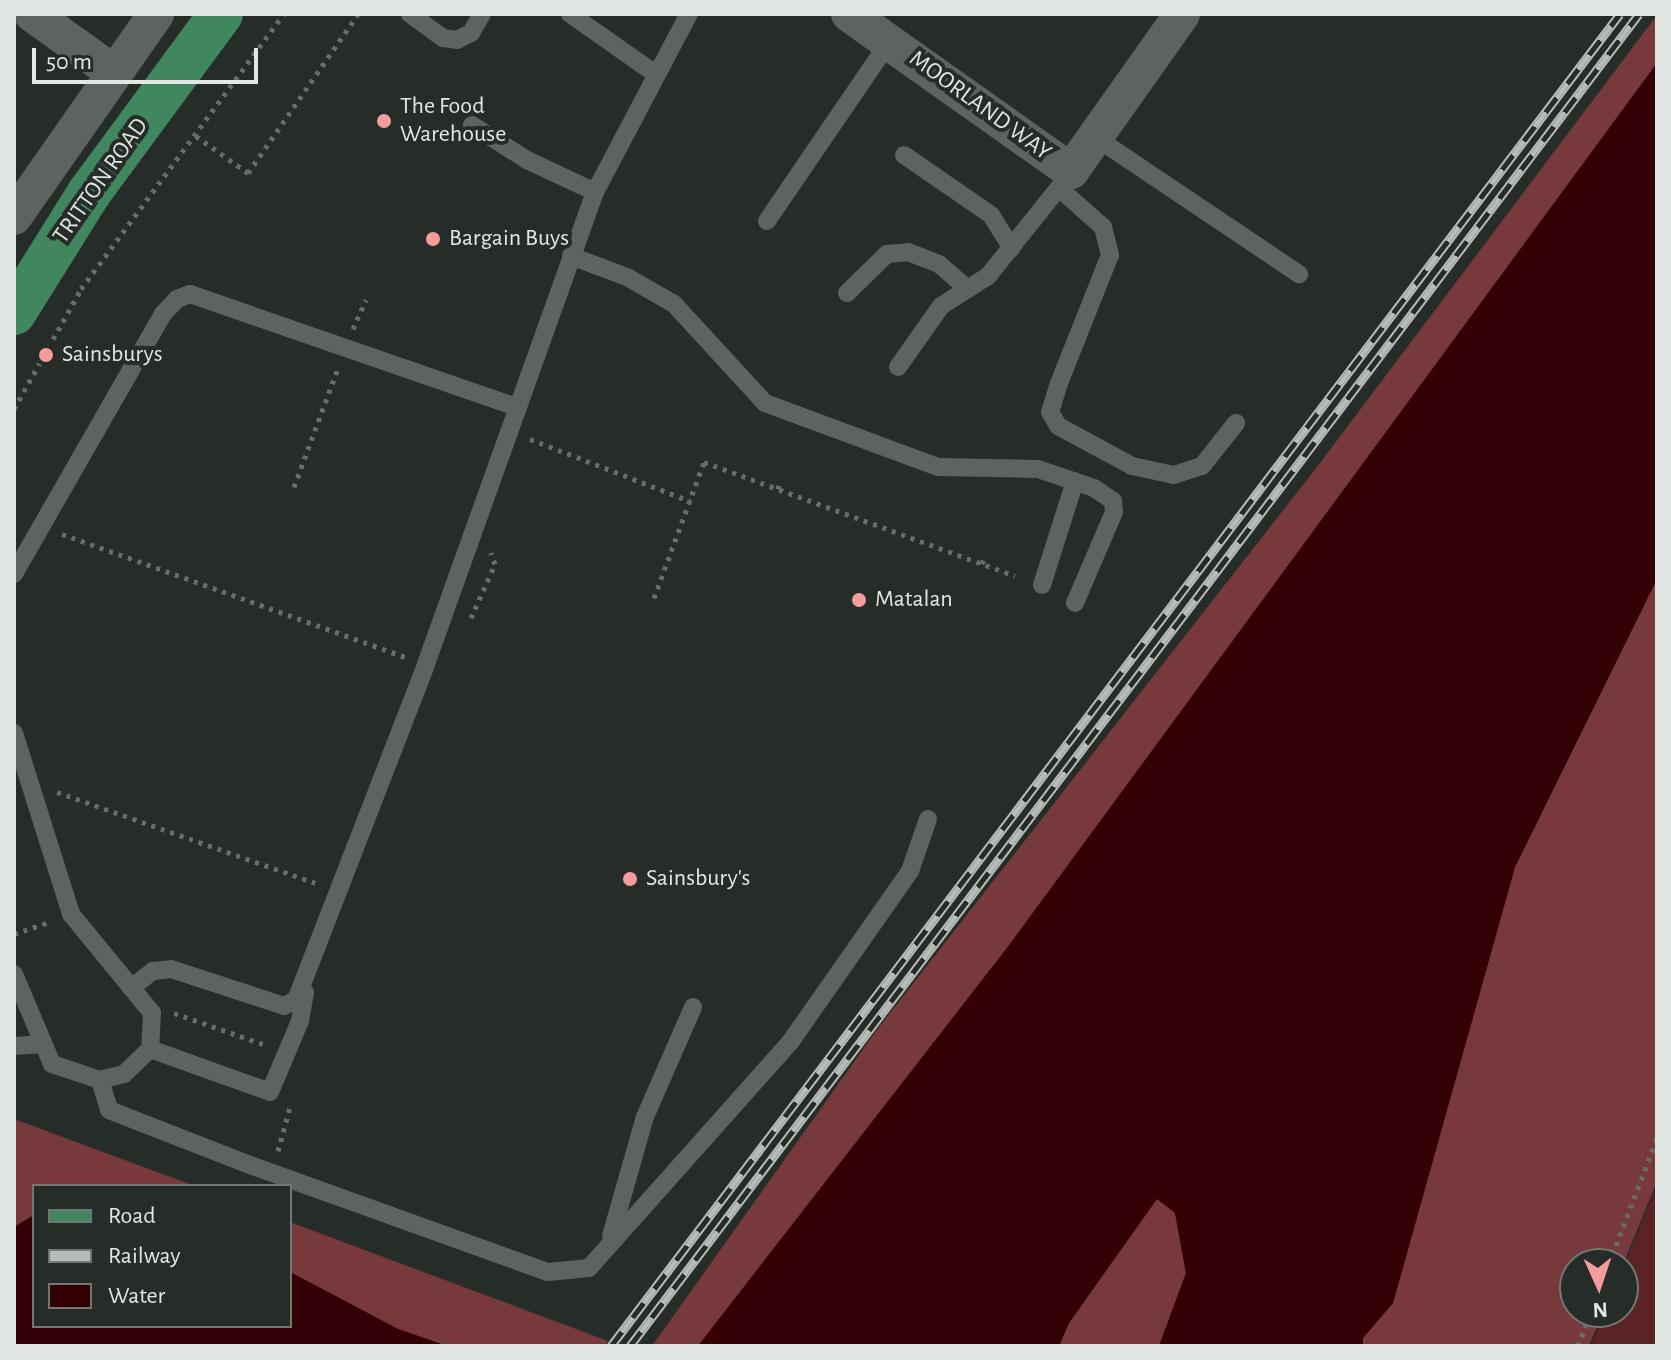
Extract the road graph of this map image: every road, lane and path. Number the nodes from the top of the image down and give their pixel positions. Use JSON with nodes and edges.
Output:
{"nodes":[{"id":1,"x":32,"y":14,"type":"edge"},
{"id":2,"x":156,"y":14,"type":"edge"},
{"id":3,"x":221,"y":14,"type":"edge"},
{"id":4,"x":284,"y":14,"type":"edge"},
{"id":5,"x":358,"y":14,"type":"edge"},
{"id":6,"x":410,"y":14,"type":"edge"},
{"id":7,"x":482,"y":14,"type":"edge"},
{"id":8,"x":570,"y":14,"type":"edge"},
{"id":9,"x":689,"y":14,"type":"edge"},
{"id":10,"x":849,"y":14,"type":"edge"},
{"id":11,"x":1182,"y":14,"type":"edge"},
{"id":12,"x":592,"y":23,"type":"edge"},
{"id":13,"x":890,"y":41,"type":"junction"},
{"id":14,"x":114,"y":73,"type":"junction"},
{"id":15,"x":654,"y":73,"type":"junction"},
{"id":16,"x":472,"y":125,"type":"dead end"},
{"id":17,"x":196,"y":136,"type":"junction"},
{"id":18,"x":1095,"y":137,"type":"junction"},
{"id":19,"x":904,"y":155,"type":"dead end"},
{"id":20,"x":1065,"y":180,"type":"junction"},
{"id":21,"x":595,"y":192,"type":"junction"},
{"id":22,"x":14,"y":217,"type":"edge"},
{"id":23,"x":767,"y":221,"type":"dead end"},
{"id":24,"x":1012,"y":248,"type":"junction"},
{"id":25,"x":571,"y":256,"type":"junction"},
{"id":26,"x":1299,"y":274,"type":"dead end"},
{"id":27,"x":968,"y":289,"type":"junction"},
{"id":28,"x":847,"y":293,"type":"dead end"},
{"id":29,"x":366,"y":300,"type":"dead end"},
{"id":30,"x":14,"y":313,"type":"edge"},
{"id":31,"x":346,"y":346,"type":"junction"},
{"id":32,"x":898,"y":367,"type":"dead end"},
{"id":33,"x":517,"y":407,"type":"junction"},
{"id":34,"x":14,"y":409,"type":"edge"},
{"id":35,"x":1236,"y":423,"type":"dead end"},
{"id":36,"x":508,"y":432,"type":"junction"},
{"id":37,"x":709,"y":456,"type":"dead end"},
{"id":38,"x":704,"y":462,"type":"junction"},
{"id":39,"x":780,"y":481,"type":"dead end"},
{"id":40,"x":1075,"y":481,"type":"junction"},
{"id":41,"x":294,"y":487,"type":"dead end"},
{"id":42,"x":778,"y":489,"type":"junction"},
{"id":43,"x":690,"y":501,"type":"junction"},
{"id":44,"x":849,"y":507,"type":"dead end"},
{"id":45,"x":847,"y":514,"type":"junction"},
{"id":46,"x":43,"y":526,"type":"junction"},
{"id":47,"x":915,"y":531,"type":"dead end"},
{"id":48,"x":912,"y":538,"type":"junction"},
{"id":49,"x":985,"y":555,"type":"dead end"},
{"id":50,"x":982,"y":564,"type":"junction"},
{"id":51,"x":14,"y":574,"type":"edge"},
{"id":52,"x":1015,"y":576,"type":"dead end"},
{"id":53,"x":1042,"y":585,"type":"dead end"},
{"id":54,"x":654,"y":598,"type":"dead end"},
{"id":55,"x":1075,"y":603,"type":"dead end"},
{"id":56,"x":426,"y":664,"type":"junction"},
{"id":57,"x":14,"y":733,"type":"edge"},
{"id":58,"x":33,"y":793,"type":"junction"},
{"id":59,"x":928,"y":819,"type":"dead end"},
{"id":60,"x":340,"y":892,"type":"junction"},
{"id":61,"x":71,"y":914,"type":"junction"},
{"id":62,"x":14,"y":934,"type":"edge"},
{"id":63,"x":308,"y":969,"type":"junction"},
{"id":64,"x":14,"y":974,"type":"edge"},
{"id":65,"x":131,"y":988,"type":"junction"},
{"id":66,"x":693,"y":1007,"type":"dead end"},
{"id":67,"x":152,"y":1013,"type":"junction"},
{"id":68,"x":40,"y":1044,"type":"junction"},
{"id":69,"x":14,"y":1046,"type":"edge"},
{"id":70,"x":150,"y":1049,"type":"junction"},
{"id":71,"x":287,"y":1053,"type":"junction"},
{"id":72,"x":100,"y":1080,"type":"junction"},
{"id":73,"x":1657,"y":1138,"type":"edge"},
{"id":74,"x":610,"y":1243,"type":"junction"},
{"id":75,"x":1615,"y":1248,"type":"edge"}],
"edges":[{"from":1,"to":14,"type":"street"},
{"from":2,"to":14,"type":"street"},
{"from":3,"to":30,"type":"main road","name":"TRITTON ROAD"},
{"from":4,"to":17,"type":"path"},
{"from":5,"to":17,"type":"path"},
{"from":6,"to":7,"type":"lane"},
{"from":8,"to":12,"type":"lane"},
{"from":9,"to":15,"type":"lane"},
{"from":10,"to":13,"type":"street","name":"MOORLAND WAY"},
{"from":11,"to":18,"type":"street","name":"MOORLAND WAY"},
{"from":12,"to":15,"type":"lane"},
{"from":13,"to":20,"type":"street","name":"MOORLAND WAY"},
{"from":13,"to":23,"type":"lane"},
{"from":14,"to":22,"type":"street"},
{"from":15,"to":21,"type":"lane"},
{"from":16,"to":21,"type":"lane"},
{"from":17,"to":34,"type":"path"},
{"from":18,"to":20,"type":"street","name":"MOORLAND WAY"},
{"from":18,"to":26,"type":"lane"},
{"from":19,"to":24,"type":"lane"},
{"from":20,"to":24,"type":"lane"},
{"from":20,"to":35,"type":"lane"},
{"from":21,"to":25,"type":"lane"},
{"from":24,"to":27,"type":"lane"},
{"from":25,"to":33,"type":"lane"},
{"from":25,"to":40,"type":"lane"},
{"from":27,"to":28,"type":"lane"},
{"from":27,"to":32,"type":"lane"},
{"from":29,"to":31,"type":"path"},
{"from":31,"to":33,"type":"lane"},
{"from":31,"to":41,"type":"path"},
{"from":31,"to":46,"type":"lane"},
{"from":33,"to":36,"type":"lane"},
{"from":36,"to":43,"type":"path"},
{"from":36,"to":56,"type":"lane"},
{"from":37,"to":38,"type":"path"},
{"from":38,"to":42,"type":"path"},
{"from":38,"to":43,"type":"path"},
{"from":39,"to":42,"type":"path"},
{"from":40,"to":53,"type":"lane"},
{"from":40,"to":55,"type":"lane"},
{"from":42,"to":45,"type":"path"},
{"from":43,"to":54,"type":"path"},
{"from":44,"to":45,"type":"path"},
{"from":45,"to":48,"type":"path"},
{"from":46,"to":51,"type":"lane"},
{"from":46,"to":56,"type":"path"},
{"from":47,"to":48,"type":"path"},
{"from":48,"to":50,"type":"path"},
{"from":49,"to":50,"type":"path"},
{"from":50,"to":52,"type":"path"},
{"from":56,"to":60,"type":"lane"},
{"from":57,"to":58,"type":"lane"},
{"from":58,"to":60,"type":"path"},
{"from":58,"to":61,"type":"lane"},
{"from":59,"to":74,"type":"lane"},
{"from":60,"to":63,"type":"lane"},
{"from":61,"to":62,"type":"path"},
{"from":61,"to":65,"type":"lane"},
{"from":63,"to":65,"type":"lane"},
{"from":63,"to":71,"type":"lane"},
{"from":64,"to":68,"type":"lane"},
{"from":65,"to":67,"type":"lane"},
{"from":66,"to":74,"type":"lane"},
{"from":67,"to":70,"type":"lane"},
{"from":67,"to":71,"type":"path"},
{"from":68,"to":69,"type":"lane"},
{"from":68,"to":72,"type":"lane"},
{"from":70,"to":71,"type":"lane"},
{"from":70,"to":72,"type":"lane"},
{"from":72,"to":74,"type":"lane"},
{"from":73,"to":75,"type":"path"}]}
